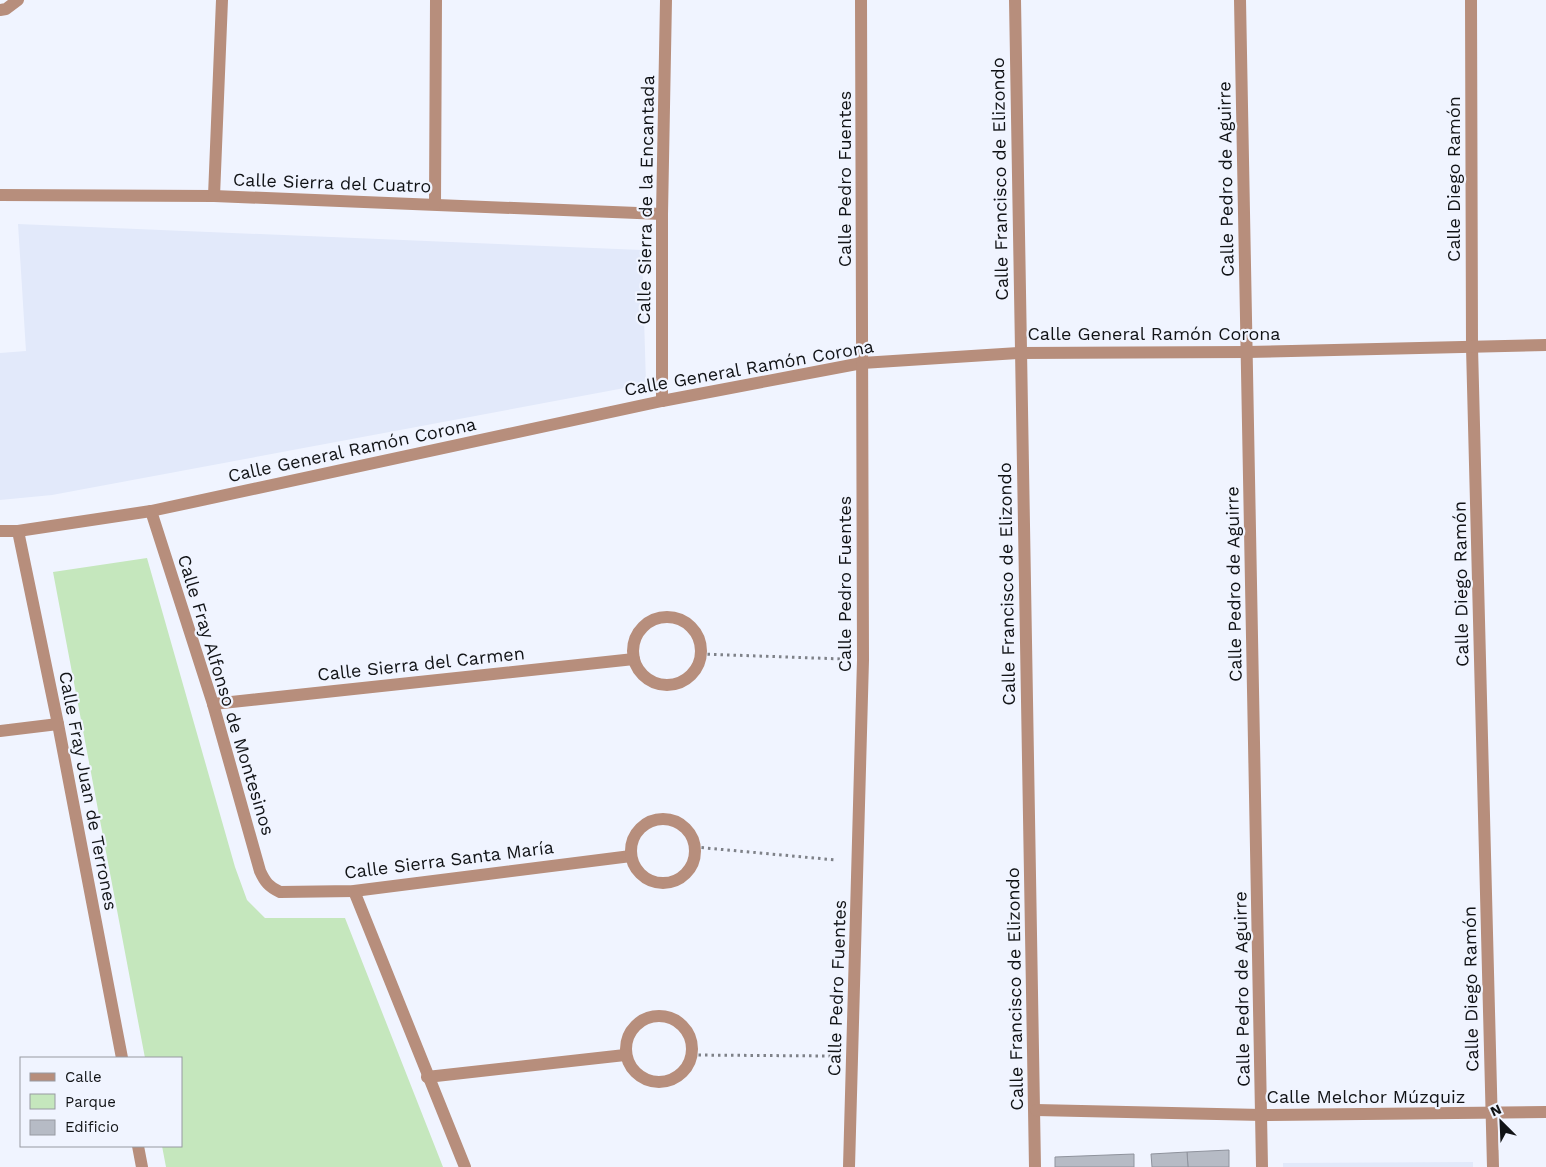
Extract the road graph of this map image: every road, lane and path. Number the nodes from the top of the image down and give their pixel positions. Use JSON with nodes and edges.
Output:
{"nodes":[{"id":1,"x":18,"y":0,"type":"edge"},
{"id":2,"x":222,"y":0,"type":"edge"},
{"id":3,"x":436,"y":0,"type":"edge"},
{"id":4,"x":666,"y":0,"type":"edge"},
{"id":5,"x":861,"y":0,"type":"edge"},
{"id":6,"x":1015,"y":0,"type":"edge"},
{"id":7,"x":1240,"y":0,"type":"edge"},
{"id":8,"x":1471,"y":0,"type":"edge"},
{"id":9,"x":0,"y":10,"type":"edge"},
{"id":10,"x":0,"y":195,"type":"edge"},
{"id":11,"x":214,"y":196,"type":"junction"},
{"id":12,"x":435,"y":204,"type":"junction"},
{"id":13,"x":662,"y":214,"type":"junction"},
{"id":14,"x":1546,"y":345,"type":"edge"},
{"id":15,"x":1472,"y":347,"type":"junction"},
{"id":16,"x":1247,"y":352,"type":"junction"},
{"id":17,"x":1020,"y":353,"type":"junction"},
{"id":18,"x":862,"y":363,"type":"junction"},
{"id":19,"x":662,"y":401,"type":"junction"},
{"id":20,"x":151,"y":510,"type":"junction"},
{"id":21,"x":0,"y":531,"type":"edge"},
{"id":22,"x":18,"y":531,"type":"junction"},
{"id":23,"x":701,"y":654,"type":"junction"},
{"id":24,"x":634,"y":659,"type":"junction"},
{"id":25,"x":863,"y":660,"type":"junction"},
{"id":26,"x":213,"y":704,"type":"junction"},
{"id":27,"x":58,"y":724,"type":"junction"},
{"id":28,"x":0,"y":731,"type":"edge"},
{"id":29,"x":694,"y":847,"type":"junction"},
{"id":30,"x":631,"y":856,"type":"junction"},
{"id":31,"x":858,"y":862,"type":"junction"},
{"id":32,"x":271,"y":888,"type":"joint"},
{"id":33,"x":354,"y":891,"type":"junction"},
{"id":34,"x":625,"y":1055,"type":"junction"},
{"id":35,"x":692,"y":1055,"type":"junction"},
{"id":36,"x":852,"y":1056,"type":"junction"},
{"id":37,"x":122,"y":1057,"type":"edge"},
{"id":38,"x":427,"y":1077,"type":"junction"},
{"id":39,"x":1036,"y":1110,"type":"junction"},
{"id":40,"x":1546,"y":1112,"type":"edge"},
{"id":41,"x":1492,"y":1114,"type":"junction"},
{"id":42,"x":1262,"y":1115,"type":"junction"},
{"id":43,"x":138,"y":1147,"type":"edge"},
{"id":44,"x":142,"y":1167,"type":"edge"},
{"id":45,"x":465,"y":1167,"type":"edge"},
{"id":46,"x":849,"y":1167,"type":"edge"},
{"id":47,"x":1035,"y":1167,"type":"edge"},
{"id":48,"x":1262,"y":1167,"type":"edge"},
{"id":49,"x":1493,"y":1167,"type":"edge"}],
"edges":[{"from":1,"to":9,"type":"street"},
{"from":2,"to":11,"type":"street"},
{"from":3,"to":12,"type":"street"},
{"from":4,"to":13,"type":"street","name":"Calle Sierra de la Encantada"},
{"from":5,"to":18,"type":"street","name":"Calle Pedro Fuentes"},
{"from":6,"to":17,"type":"street","name":"Calle Francisco de Elizondo"},
{"from":7,"to":16,"type":"street","name":"Calle Pedro de Aguirre"},
{"from":8,"to":15,"type":"street","name":"Calle Diego Ramón"},
{"from":10,"to":11,"type":"street","name":"Calle Sierra del Cuatro"},
{"from":11,"to":12,"type":"street","name":"Calle Sierra del Cuatro"},
{"from":12,"to":13,"type":"street","name":"Calle Sierra del Cuatro"},
{"from":13,"to":19,"type":"street","name":"Calle Sierra de la Encantada"},
{"from":14,"to":15,"type":"street","name":"Calle General Ramón Corona"},
{"from":15,"to":16,"type":"street","name":"Calle General Ramón Corona"},
{"from":15,"to":41,"type":"street","name":"Calle Diego Ramón"},
{"from":16,"to":17,"type":"street","name":"Calle General Ramón Corona"},
{"from":16,"to":42,"type":"street","name":"Calle Pedro de Aguirre"},
{"from":17,"to":18,"type":"street","name":"Calle General Ramón Corona"},
{"from":17,"to":39,"type":"street","name":"Calle Francisco de Elizondo"},
{"from":18,"to":19,"type":"street","name":"Calle General Ramón Corona"},
{"from":18,"to":25,"type":"street","name":"Calle Pedro Fuentes"},
{"from":19,"to":20,"type":"street","name":"Calle General Ramón Corona"},
{"from":20,"to":22,"type":"street","name":"Calle General Ramón Corona"},
{"from":20,"to":26,"type":"street","name":"Calle Fray Alfonso de Montesinos"},
{"from":21,"to":22,"type":"street","name":"Calle General Ramón Corona"},
{"from":22,"to":27,"type":"street","name":"Calle Fray Juan de Terrones"},
{"from":23,"to":24,"type":"street"},
{"from":23,"to":24,"type":"street"},
{"from":23,"to":25,"type":"path"},
{"from":24,"to":26,"type":"street","name":"Calle Sierra del Carmen"},
{"from":25,"to":31,"type":"street","name":"Calle Pedro Fuentes"},
{"from":26,"to":32,"type":"street","name":"Calle Fray Alfonso de Montesinos"},
{"from":27,"to":28,"type":"street"},
{"from":27,"to":37,"type":"street","name":"Calle Fray Juan de Terrones"},
{"from":29,"to":30,"type":"street"},
{"from":29,"to":30,"type":"street"},
{"from":29,"to":31,"type":"path"},
{"from":30,"to":33,"type":"street","name":"Calle Sierra Santa María"},
{"from":31,"to":36,"type":"street","name":"Calle Pedro Fuentes"},
{"from":32,"to":33,"type":"street","name":"Calle Sierra Santa María"},
{"from":33,"to":38,"type":"street"},
{"from":34,"to":35,"type":"street"},
{"from":34,"to":35,"type":"street"},
{"from":34,"to":38,"type":"street"},
{"from":35,"to":36,"type":"path"},
{"from":36,"to":46,"type":"street","name":"Calle Pedro Fuentes"},
{"from":38,"to":45,"type":"street"},
{"from":39,"to":42,"type":"street","name":"Calle Melchor Múzquiz"},
{"from":39,"to":47,"type":"street","name":"Calle Francisco de Elizondo"},
{"from":40,"to":41,"type":"street","name":"Calle Melchor Múzquiz"},
{"from":41,"to":42,"type":"street","name":"Calle Melchor Múzquiz"},
{"from":41,"to":49,"type":"street","name":"Calle Diego Ramón"},
{"from":42,"to":48,"type":"street","name":"Calle Pedro de Aguirre"},
{"from":43,"to":44,"type":"street"}]}
